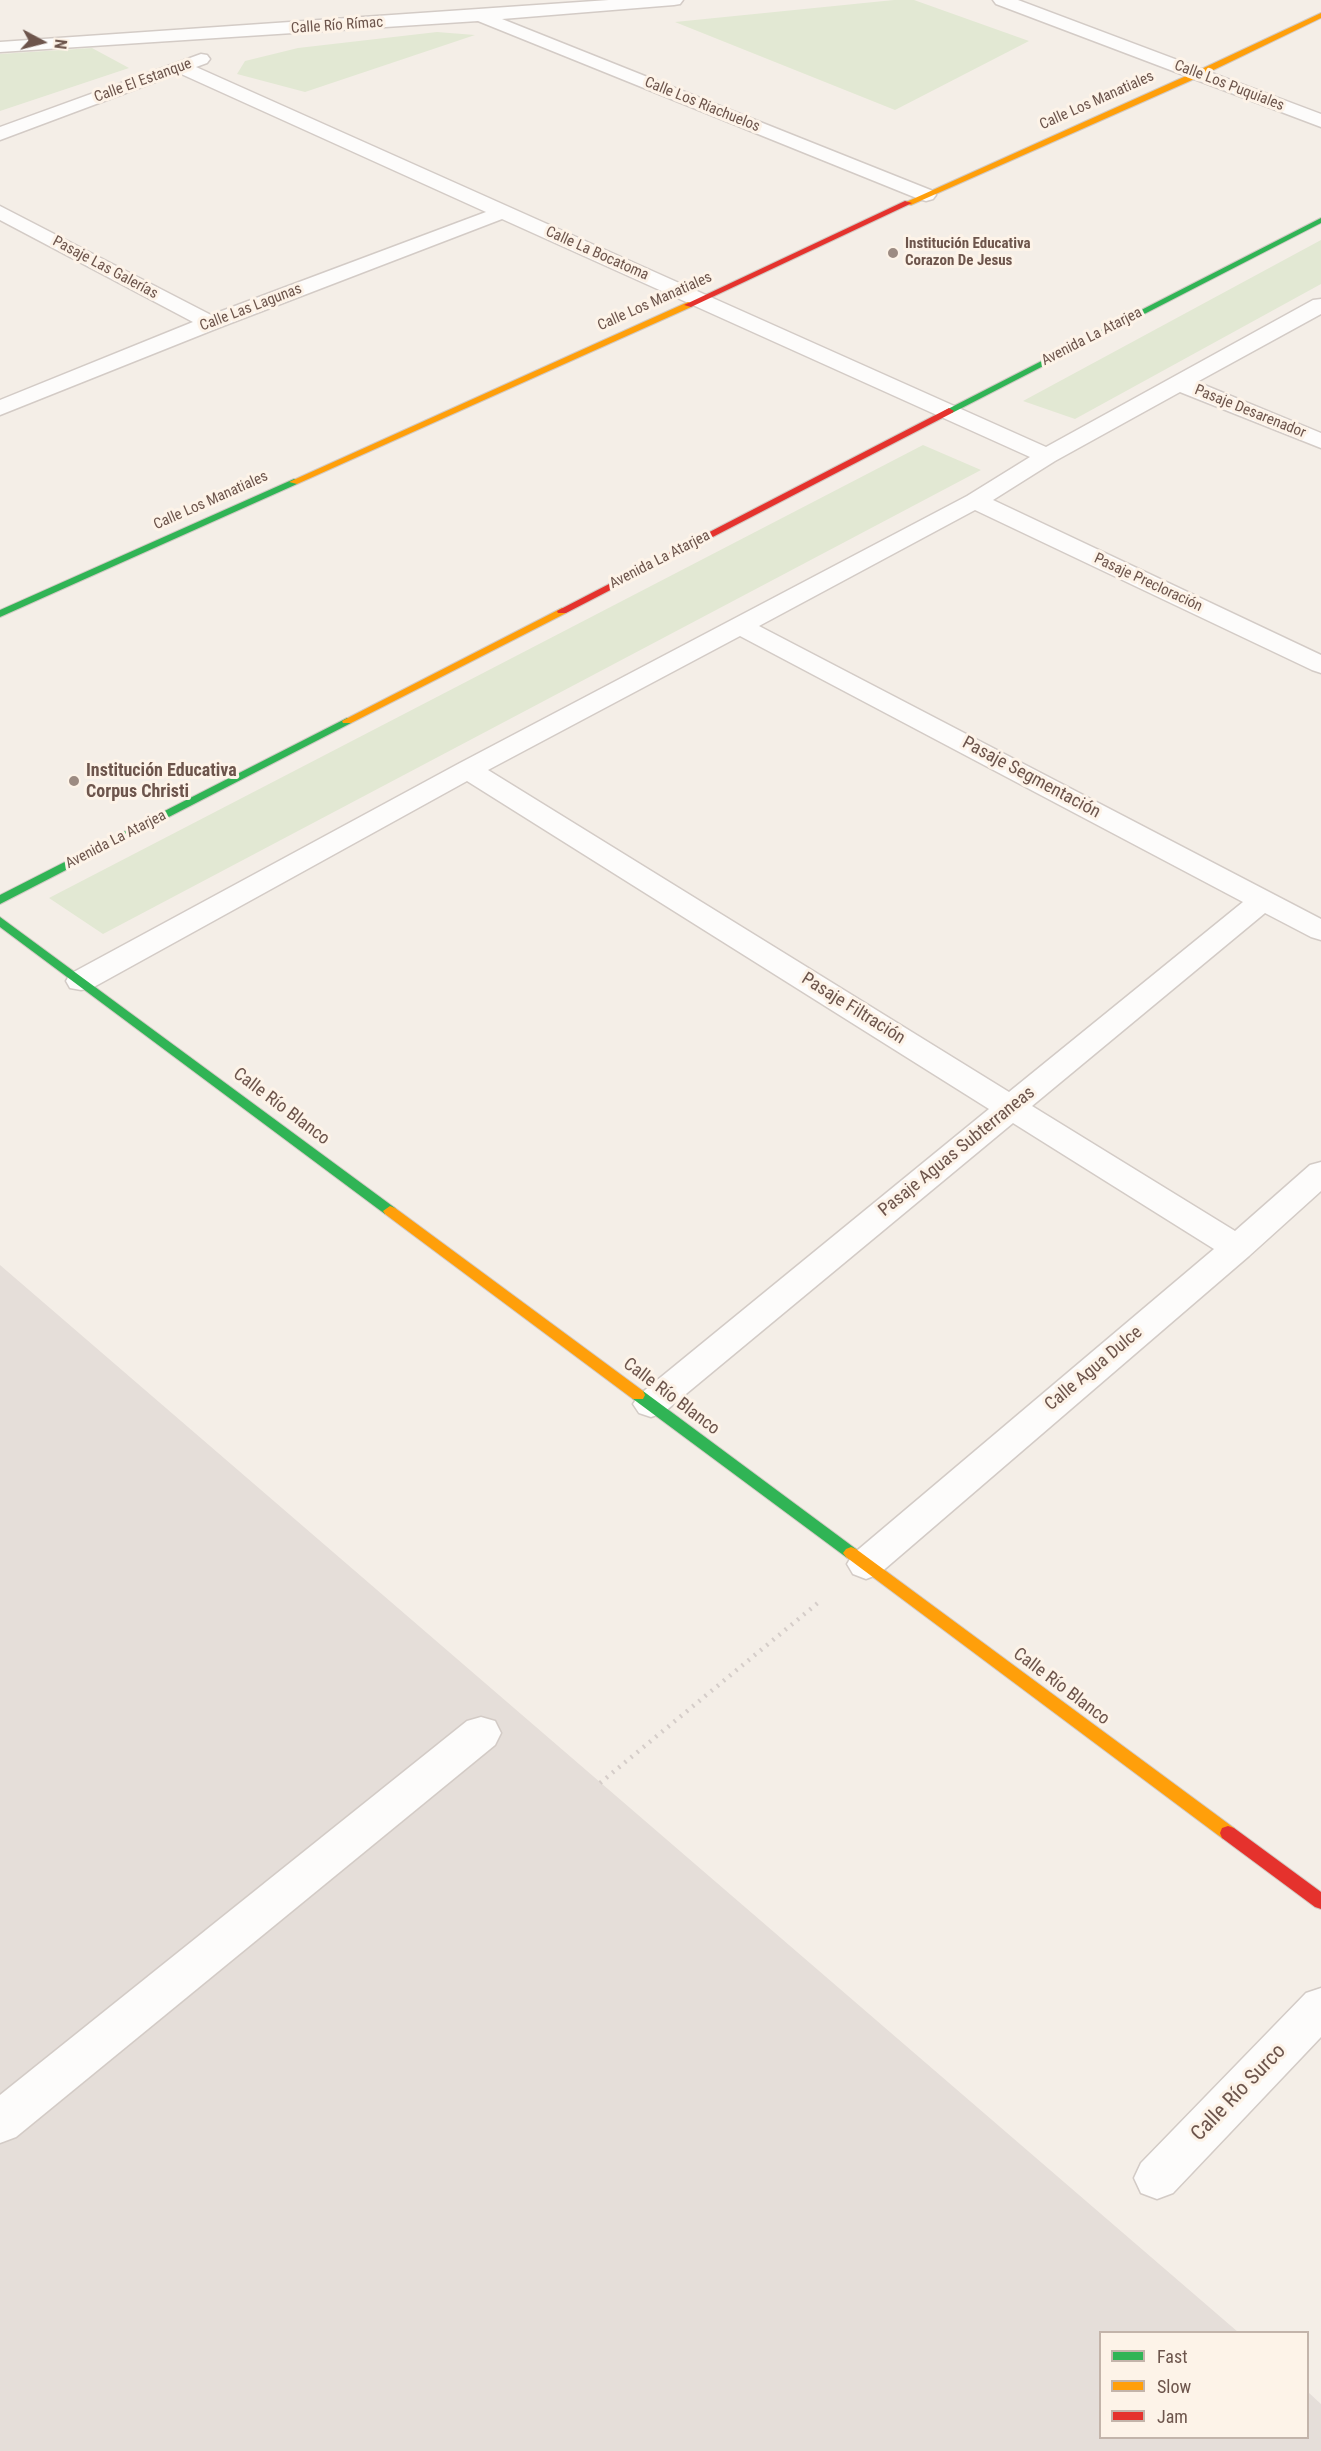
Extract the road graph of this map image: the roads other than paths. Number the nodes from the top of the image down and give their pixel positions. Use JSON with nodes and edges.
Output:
{"nodes":[{"id":1,"x":675,"y":0,"type":"edge"},
{"id":2,"x":1002,"y":0,"type":"edge"},
{"id":3,"x":1321,"y":15,"type":"edge"},
{"id":4,"x":478,"y":16,"type":"junction"},
{"id":5,"x":286,"y":29,"type":"junction"},
{"id":6,"x":0,"y":47,"type":"edge"},
{"id":7,"x":180,"y":67,"type":"junction"},
{"id":8,"x":1198,"y":74,"type":"junction"},
{"id":9,"x":1321,"y":121,"type":"edge"},
{"id":10,"x":0,"y":134,"type":"edge"},
{"id":11,"x":926,"y":195,"type":"junction"},
{"id":12,"x":503,"y":212,"type":"junction"},
{"id":13,"x":0,"y":213,"type":"edge"},
{"id":14,"x":1321,"y":220,"type":"edge"},
{"id":15,"x":699,"y":300,"type":"junction"},
{"id":16,"x":1321,"y":305,"type":"edge"},
{"id":17,"x":210,"y":323,"type":"junction"},
{"id":18,"x":1179,"y":383,"type":"junction"},
{"id":19,"x":0,"y":408,"type":"edge"},
{"id":20,"x":947,"y":412,"type":"junction"},
{"id":21,"x":1321,"y":441,"type":"edge"},
{"id":22,"x":1047,"y":456,"type":"junction"},
{"id":23,"x":975,"y":501,"type":"junction"},
{"id":24,"x":0,"y":614,"type":"edge"},
{"id":25,"x":741,"y":626,"type":"junction"},
{"id":26,"x":1321,"y":665,"type":"edge"},
{"id":27,"x":468,"y":770,"type":"junction"},
{"id":28,"x":0,"y":900,"type":"edge"},
{"id":29,"x":1263,"y":900,"type":"junction"},
{"id":30,"x":0,"y":921,"type":"edge"},
{"id":31,"x":1321,"y":931,"type":"edge"},
{"id":32,"x":81,"y":981,"type":"junction"},
{"id":33,"x":1011,"y":1107,"type":"junction"},
{"id":34,"x":1321,"y":1173,"type":"edge"},
{"id":35,"x":1237,"y":1248,"type":"junction"},
{"id":36,"x":651,"y":1404,"type":"junction"},
{"id":37,"x":866,"y":1564,"type":"junction"},
{"id":38,"x":481,"y":1733,"type":"dead end"},
{"id":39,"x":1321,"y":1902,"type":"edge"},
{"id":40,"x":1321,"y":2007,"type":"edge"},
{"id":41,"x":0,"y":2122,"type":"edge"},
{"id":42,"x":1157,"y":2178,"type":"dead end"}],
"edges":[{"from":1,"to":4,"type":"street","name":"Calle Río Rímac"},
{"from":2,"to":8,"type":"street","name":"Calle Los Puquiales"},
{"from":3,"to":8,"type":"street","name":"Calle Los Manatiales"},
{"from":4,"to":5,"type":"street","name":"Calle Río Rímac"},
{"from":4,"to":11,"type":"street","name":"Calle Los Riachuelos"},
{"from":5,"to":6,"type":"street","name":"Calle Río Rímac"},
{"from":5,"to":7,"type":"street","name":"Calle El Estanque"},
{"from":7,"to":10,"type":"street","name":"Calle El Estanque"},
{"from":7,"to":12,"type":"street","name":"Calle La Bocatoma"},
{"from":8,"to":9,"type":"street","name":"Calle Los Puquiales"},
{"from":8,"to":11,"type":"street","name":"Calle Los Manatiales"},
{"from":11,"to":15,"type":"street","name":"Calle Los Manatiales"},
{"from":12,"to":15,"type":"street","name":"Calle La Bocatoma"},
{"from":12,"to":17,"type":"street","name":"Calle Las Lagunas"},
{"from":13,"to":17,"type":"street","name":"Pasaje Las Galerías"},
{"from":14,"to":20,"type":"street","name":"Avenida La Atarjea"},
{"from":15,"to":20,"type":"street","name":"Calle La Bocatoma"},
{"from":15,"to":24,"type":"street","name":"Calle Los Manatiales"},
{"from":16,"to":18,"type":"street"},
{"from":17,"to":19,"type":"street","name":"Calle Las Lagunas"},
{"from":18,"to":21,"type":"street","name":"Pasaje Desarenador"},
{"from":18,"to":22,"type":"street"},
{"from":20,"to":22,"type":"street","name":"Calle La Bocatoma"},
{"from":20,"to":28,"type":"street","name":"Avenida La Atarjea"},
{"from":22,"to":23,"type":"street"},
{"from":23,"to":25,"type":"street"},
{"from":23,"to":26,"type":"street","name":"Pasaje Precloración"},
{"from":25,"to":27,"type":"street"},
{"from":25,"to":29,"type":"street","name":"Pasaje Segmentación"},
{"from":27,"to":32,"type":"street"},
{"from":27,"to":33,"type":"street","name":"Pasaje Filtración"},
{"from":29,"to":31,"type":"street","name":"Pasaje Segmentación"},
{"from":29,"to":33,"type":"street","name":"Pasaje Aguas Subterraneas"},
{"from":30,"to":32,"type":"street","name":"Calle Río Blanco"},
{"from":32,"to":36,"type":"street","name":"Calle Río Blanco"},
{"from":33,"to":35,"type":"street","name":"Pasaje Filtración"},
{"from":33,"to":36,"type":"street","name":"Pasaje Aguas Subterraneas"},
{"from":34,"to":35,"type":"street","name":"Calle Agua Dulce"},
{"from":35,"to":37,"type":"street","name":"Calle Agua Dulce"},
{"from":36,"to":37,"type":"street","name":"Calle Río Blanco"},
{"from":37,"to":39,"type":"street","name":"Calle Río Blanco"},
{"from":38,"to":41,"type":"street"},
{"from":40,"to":42,"type":"street","name":"Calle Río Surco"}]}
